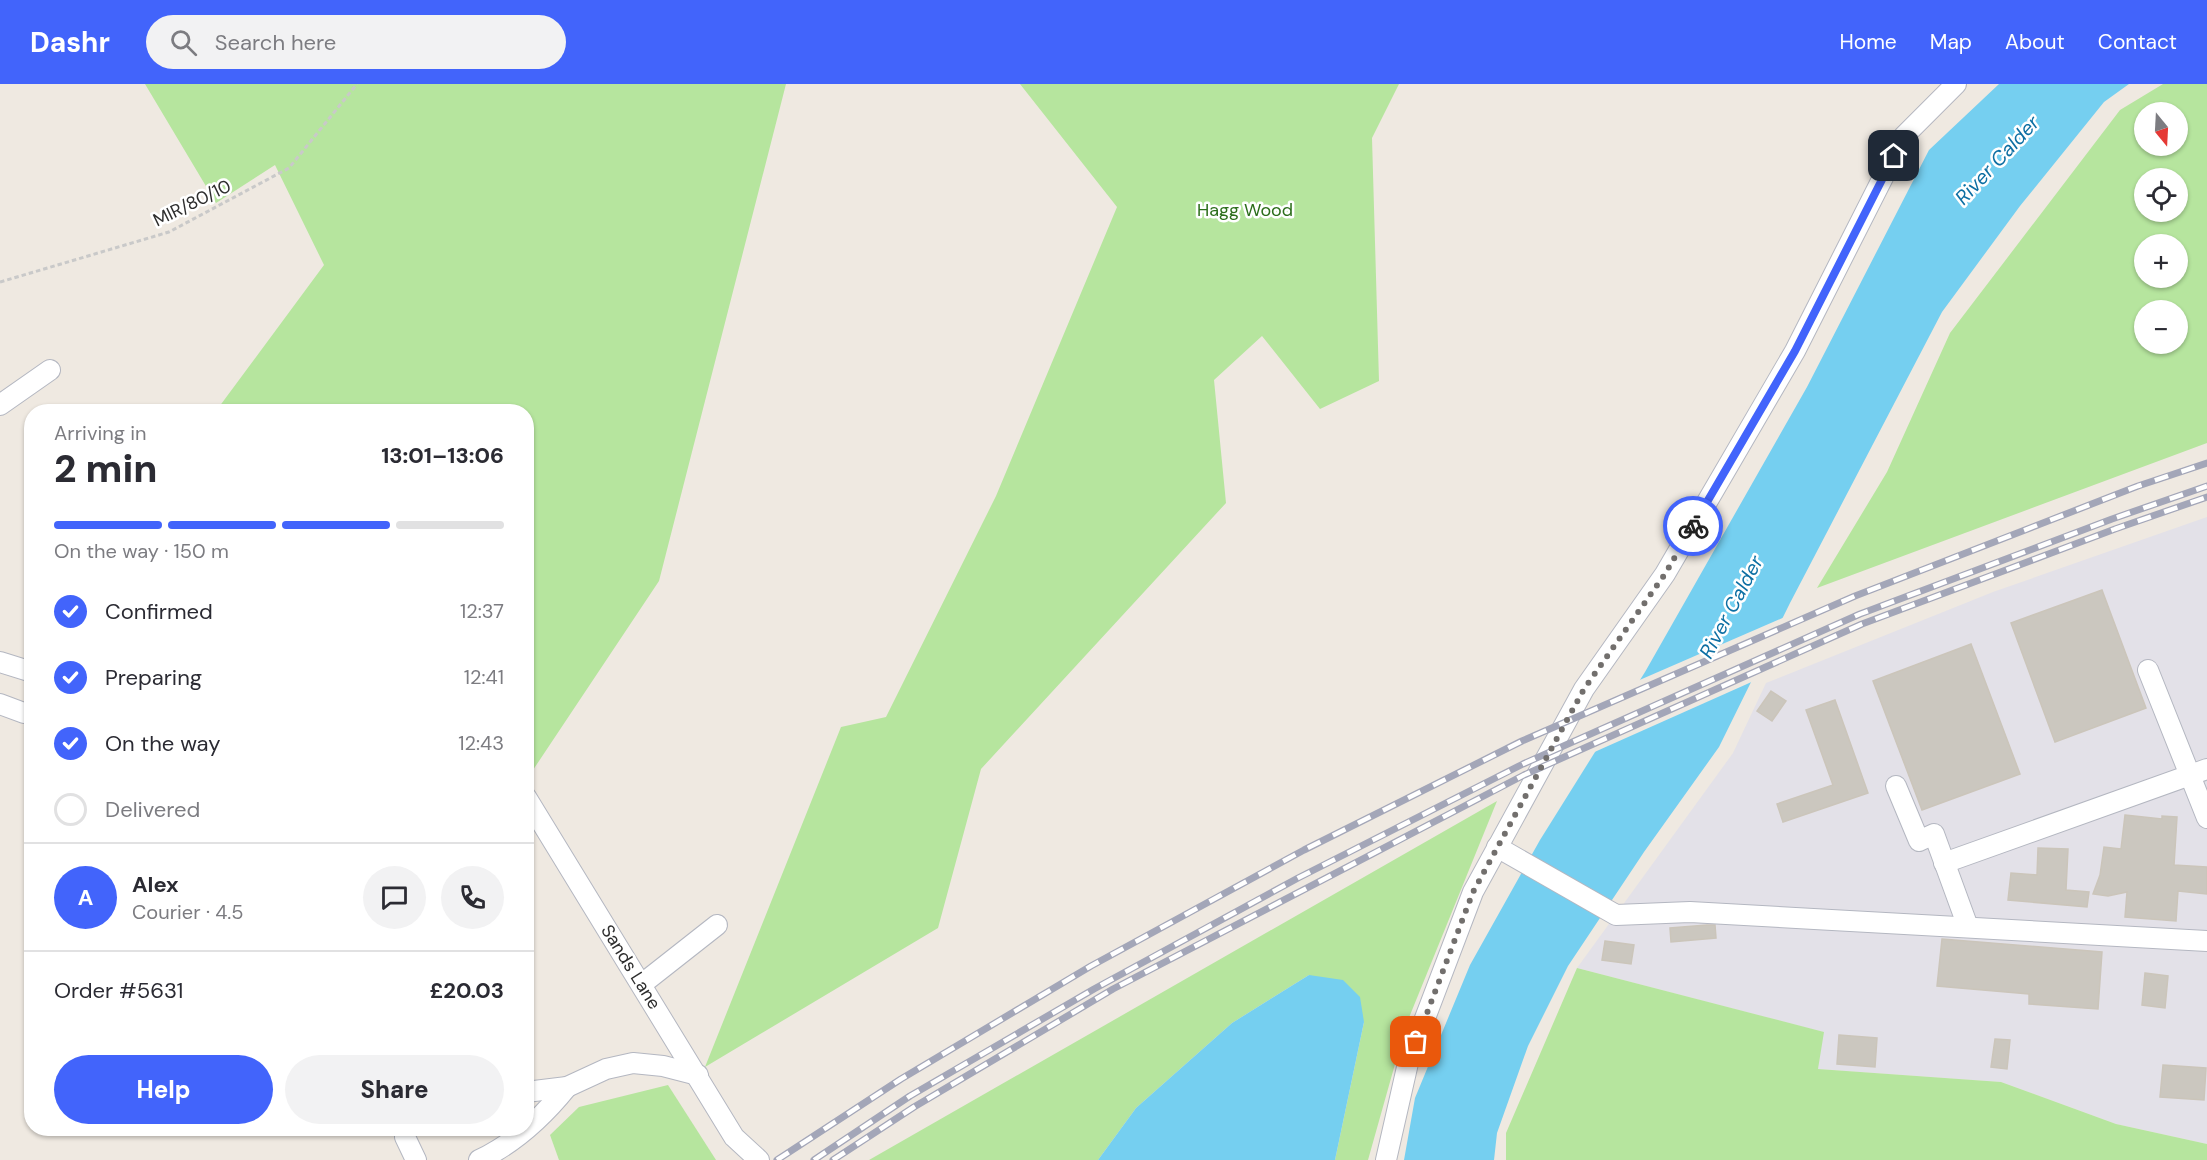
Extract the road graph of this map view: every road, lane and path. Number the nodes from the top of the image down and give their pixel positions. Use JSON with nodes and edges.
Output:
{"nodes":[{"id":1,"x":357,"y":84,"type":"edge"},
{"id":2,"x":1956,"y":84,"type":"edge"},
{"id":3,"x":0,"y":282,"type":"edge"},
{"id":4,"x":50,"y":370,"type":"dead end"},
{"id":5,"x":0,"y":405,"type":"edge"},
{"id":6,"x":0,"y":662,"type":"edge"},
{"id":7,"x":24,"y":670,"type":"edge"},
{"id":8,"x":2148,"y":670,"type":"dead end"},
{"id":9,"x":0,"y":704,"type":"edge"},
{"id":10,"x":24,"y":713,"type":"edge"},
{"id":11,"x":2198,"y":772,"type":"edge"},
{"id":12,"x":1896,"y":786,"type":"dead end"},
{"id":13,"x":534,"y":810,"type":"edge"},
{"id":14,"x":2207,"y":818,"type":"edge"},
{"id":15,"x":1504,"y":851,"type":"junction"},
{"id":16,"x":1944,"y":863,"type":"junction"},
{"id":17,"x":717,"y":925,"type":"dead end"},
{"id":18,"x":1968,"y":927,"type":"junction"},
{"id":19,"x":2207,"y":941,"type":"edge"},
{"id":20,"x":642,"y":984,"type":"junction"},
{"id":21,"x":698,"y":1075,"type":"junction"},
{"id":22,"x":567,"y":1087,"type":"junction"},
{"id":23,"x":534,"y":1091,"type":"edge"},
{"id":24,"x":534,"y":1124,"type":"edge"},
{"id":25,"x":405,"y":1136,"type":"edge"},
{"id":26,"x":519,"y":1136,"type":"edge"},
{"id":27,"x":416,"y":1160,"type":"edge"},
{"id":28,"x":479,"y":1160,"type":"edge"},
{"id":29,"x":759,"y":1160,"type":"edge"},
{"id":30,"x":1386,"y":1160,"type":"edge"}],
"edges":[{"from":1,"to":3,"type":"path","name":"MIR/80/10"},
{"from":2,"to":15,"type":"street"},
{"from":4,"to":5,"type":"street"},
{"from":6,"to":7,"type":"street"},
{"from":8,"to":11,"type":"street"},
{"from":9,"to":10,"type":"street"},
{"from":11,"to":14,"type":"street"},
{"from":11,"to":16,"type":"street"},
{"from":12,"to":16,"type":"street"},
{"from":13,"to":20,"type":"street","name":"Sands Lane"},
{"from":15,"to":18,"type":"street"},
{"from":15,"to":30,"type":"street"},
{"from":16,"to":18,"type":"street"},
{"from":17,"to":20,"type":"street"},
{"from":18,"to":19,"type":"street"},
{"from":20,"to":21,"type":"street","name":"Sands Lane"},
{"from":21,"to":22,"type":"street"},
{"from":21,"to":29,"type":"street","name":"Sands Lane"},
{"from":22,"to":23,"type":"street"},
{"from":22,"to":24,"type":"street"},
{"from":25,"to":27,"type":"street"},
{"from":26,"to":28,"type":"street"}]}
